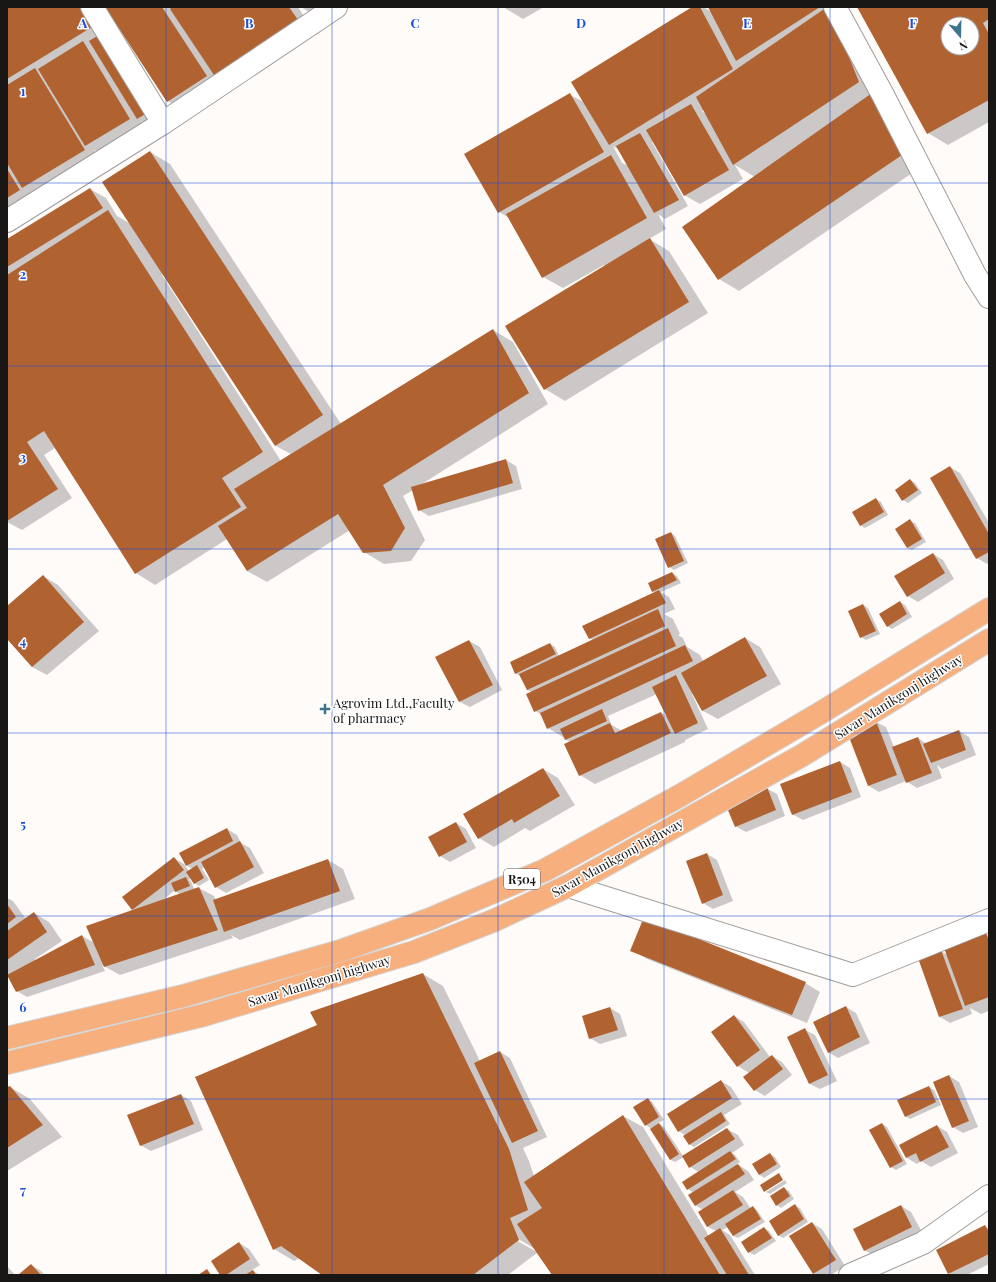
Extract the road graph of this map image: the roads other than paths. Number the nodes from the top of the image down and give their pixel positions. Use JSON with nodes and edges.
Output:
{"nodes":[{"id":1,"x":92,"y":7,"type":"edge"},
{"id":2,"x":336,"y":7,"type":"edge"},
{"id":3,"x":835,"y":7,"type":"edge"},
{"id":4,"x":163,"y":123,"type":"junction"},
{"id":5,"x":7,"y":220,"type":"edge"},
{"id":6,"x":989,"y":297,"type":"edge"},
{"id":7,"x":989,"y":609,"type":"edge"},
{"id":8,"x":989,"y":640,"type":"edge"},
{"id":9,"x":568,"y":886,"type":"junction"},
{"id":10,"x":989,"y":920,"type":"edge"},
{"id":11,"x":7,"y":1038,"type":"edge"},
{"id":12,"x":7,"y":1062,"type":"edge"},
{"id":13,"x":989,"y":1196,"type":"edge"},
{"id":14,"x":850,"y":1275,"type":"edge"}],
"edges":[{"from":1,"to":4,"type":"street"},
{"from":2,"to":4,"type":"street"},
{"from":3,"to":6,"type":"street"},
{"from":4,"to":5,"type":"street"},
{"from":7,"to":11,"type":"main road","number":"R504"},
{"from":8,"to":9,"type":"main road","name":"Savar Manikgonj highway","number":"R504"},
{"from":9,"to":10,"type":"street"},
{"from":9,"to":12,"type":"main road","name":"Savar Manikgonj highway","number":"R504"},
{"from":13,"to":14,"type":"street"}]}
